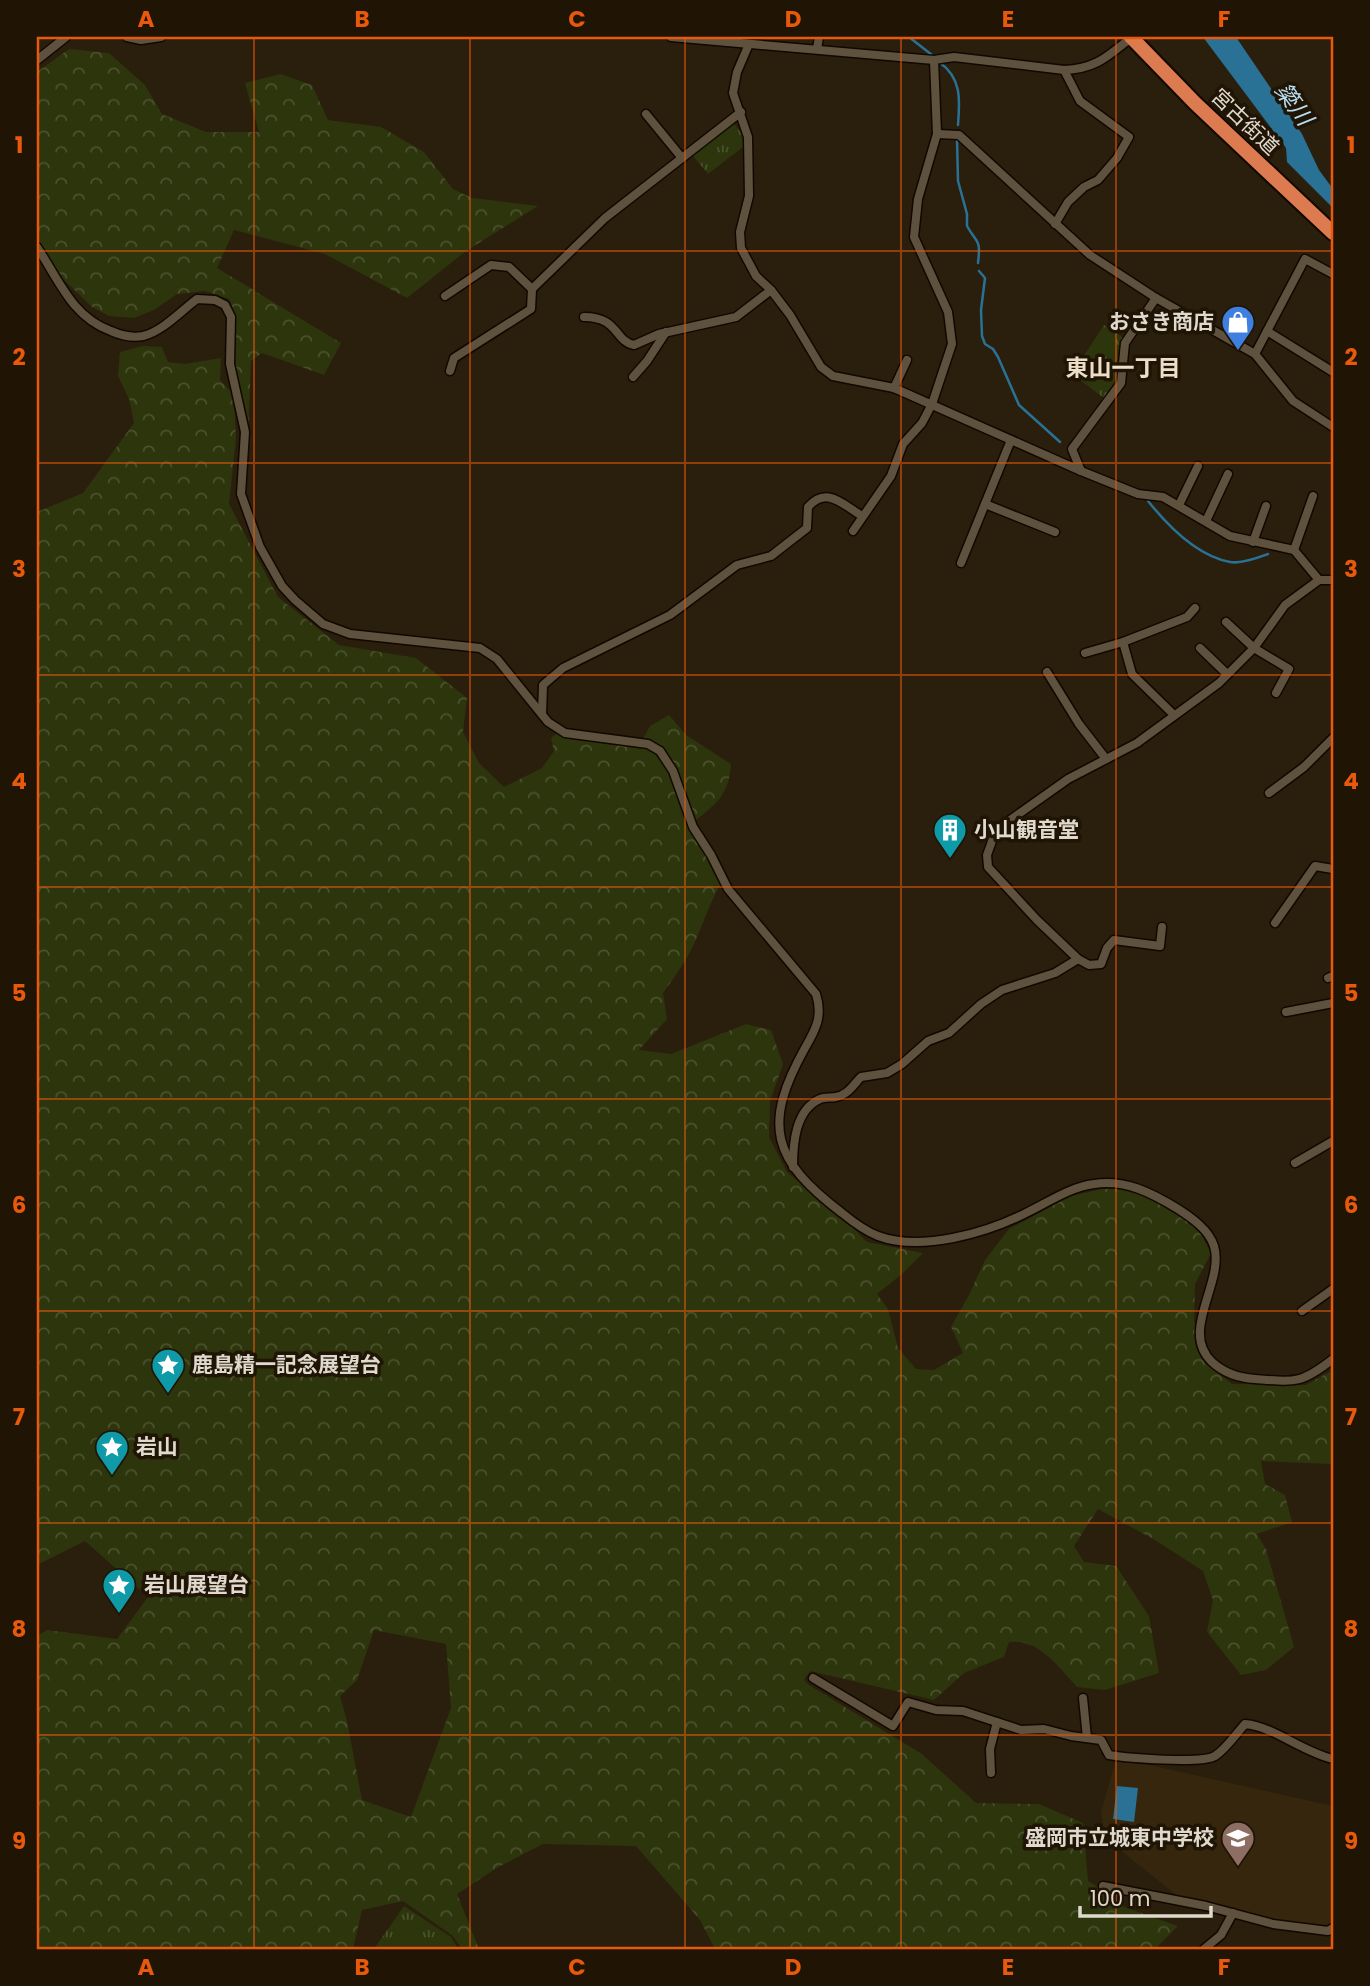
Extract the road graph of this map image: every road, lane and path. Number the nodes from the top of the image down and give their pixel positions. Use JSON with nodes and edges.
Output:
{"nodes":[{"id":1,"x":66,"y":37,"type":"edge"},
{"id":2,"x":127,"y":37,"type":"edge"},
{"id":3,"x":161,"y":37,"type":"edge"},
{"id":4,"x":671,"y":37,"type":"edge"},
{"id":5,"x":819,"y":37,"type":"edge"},
{"id":6,"x":1131,"y":37,"type":"edge"},
{"id":7,"x":749,"y":44,"type":"junction"},
{"id":8,"x":817,"y":49,"type":"junction"},
{"id":9,"x":37,"y":60,"type":"edge"},
{"id":10,"x":933,"y":60,"type":"junction"},
{"id":11,"x":1064,"y":70,"type":"junction"},
{"id":12,"x":741,"y":112,"type":"junction"},
{"id":13,"x":646,"y":114,"type":"dead end"},
{"id":14,"x":937,"y":134,"type":"junction"},
{"id":15,"x":682,"y":158,"type":"junction"},
{"id":16,"x":1055,"y":225,"type":"junction"},
{"id":17,"x":1333,"y":233,"type":"edge"},
{"id":18,"x":37,"y":247,"type":"edge"},
{"id":19,"x":1333,"y":274,"type":"edge"},
{"id":20,"x":532,"y":289,"type":"junction"},
{"id":21,"x":771,"y":290,"type":"junction"},
{"id":22,"x":445,"y":296,"type":"dead end"},
{"id":23,"x":1156,"y":298,"type":"junction"},
{"id":24,"x":584,"y":317,"type":"dead end"},
{"id":25,"x":1267,"y":331,"type":"junction"},
{"id":26,"x":666,"y":332,"type":"junction"},
{"id":27,"x":1255,"y":354,"type":"junction"},
{"id":28,"x":907,"y":360,"type":"dead end"},
{"id":29,"x":450,"y":371,"type":"dead end"},
{"id":30,"x":1333,"y":372,"type":"edge"},
{"id":31,"x":633,"y":377,"type":"dead end"},
{"id":32,"x":894,"y":388,"type":"junction"},
{"id":33,"x":932,"y":404,"type":"junction"},
{"id":34,"x":1333,"y":427,"type":"edge"},
{"id":35,"x":1011,"y":440,"type":"junction"},
{"id":36,"x":1198,"y":466,"type":"dead end"},
{"id":37,"x":1081,"y":471,"type":"junction"},
{"id":38,"x":1228,"y":474,"type":"dead end"},
{"id":39,"x":1313,"y":496,"type":"dead end"},
{"id":40,"x":985,"y":504,"type":"junction"},
{"id":41,"x":1179,"y":505,"type":"junction"},
{"id":42,"x":1266,"y":506,"type":"dead end"},
{"id":43,"x":862,"y":516,"type":"junction"},
{"id":44,"x":1206,"y":521,"type":"junction"},
{"id":45,"x":853,"y":531,"type":"dead end"},
{"id":46,"x":1055,"y":532,"type":"dead end"},
{"id":47,"x":1253,"y":542,"type":"junction"},
{"id":48,"x":1294,"y":550,"type":"junction"},
{"id":49,"x":961,"y":563,"type":"dead end"},
{"id":50,"x":1319,"y":579,"type":"junction"},
{"id":51,"x":1333,"y":580,"type":"edge"},
{"id":52,"x":1195,"y":608,"type":"dead end"},
{"id":53,"x":1226,"y":622,"type":"dead end"},
{"id":54,"x":1123,"y":642,"type":"junction"},
{"id":55,"x":1200,"y":648,"type":"dead end"},
{"id":56,"x":1254,"y":648,"type":"junction"},
{"id":57,"x":1085,"y":653,"type":"dead end"},
{"id":58,"x":1046,"y":672,"type":"dead end"},
{"id":59,"x":1227,"y":674,"type":"junction"},
{"id":60,"x":1276,"y":693,"type":"dead end"},
{"id":61,"x":542,"y":714,"type":"junction"},
{"id":62,"x":1174,"y":715,"type":"junction"},
{"id":63,"x":1333,"y":738,"type":"edge"},
{"id":64,"x":1106,"y":759,"type":"junction"},
{"id":65,"x":1269,"y":793,"type":"dead end"},
{"id":66,"x":1333,"y":869,"type":"edge"},
{"id":67,"x":1275,"y":923,"type":"dead end"},
{"id":68,"x":1162,"y":927,"type":"dead end"},
{"id":69,"x":1078,"y":959,"type":"junction"},
{"id":70,"x":1333,"y":1003,"type":"edge"},
{"id":71,"x":1286,"y":1012,"type":"dead end"},
{"id":72,"x":1333,"y":1141,"type":"edge"},
{"id":73,"x":1295,"y":1163,"type":"dead end"},
{"id":74,"x":793,"y":1167,"type":"junction"},
{"id":75,"x":1333,"y":1289,"type":"edge"},
{"id":76,"x":1302,"y":1311,"type":"dead end"},
{"id":77,"x":1333,"y":1359,"type":"edge"},
{"id":78,"x":813,"y":1678,"type":"dead end"},
{"id":79,"x":1083,"y":1698,"type":"dead end"},
{"id":80,"x":998,"y":1722,"type":"junction"},
{"id":81,"x":1087,"y":1738,"type":"junction"},
{"id":82,"x":1333,"y":1759,"type":"edge"},
{"id":83,"x":991,"y":1773,"type":"dead end"},
{"id":84,"x":1102,"y":1886,"type":"dead end"},
{"id":85,"x":1233,"y":1913,"type":"junction"},
{"id":86,"x":1333,"y":1928,"type":"edge"},
{"id":87,"x":1204,"y":1949,"type":"edge"}],
"edges":[{"from":1,"to":9,"type":"street"},
{"from":2,"to":3,"type":"street"},
{"from":4,"to":7,"type":"street"},
{"from":5,"to":8,"type":"street"},
{"from":6,"to":11,"type":"street"},
{"from":6,"to":17,"type":"highway","name":"宮古街道"},
{"from":7,"to":8,"type":"street"},
{"from":7,"to":12,"type":"street"},
{"from":8,"to":10,"type":"street"},
{"from":10,"to":11,"type":"street"},
{"from":10,"to":14,"type":"street"},
{"from":11,"to":16,"type":"street"},
{"from":12,"to":15,"type":"street"},
{"from":12,"to":21,"type":"street"},
{"from":13,"to":15,"type":"street"},
{"from":14,"to":16,"type":"street"},
{"from":14,"to":33,"type":"street"},
{"from":15,"to":20,"type":"street"},
{"from":16,"to":23,"type":"street"},
{"from":18,"to":61,"type":"street"},
{"from":19,"to":25,"type":"street"},
{"from":20,"to":22,"type":"street"},
{"from":20,"to":29,"type":"street"},
{"from":21,"to":26,"type":"street"},
{"from":21,"to":32,"type":"street"},
{"from":23,"to":27,"type":"street"},
{"from":23,"to":37,"type":"street"},
{"from":24,"to":26,"type":"street"},
{"from":25,"to":27,"type":"street"},
{"from":25,"to":30,"type":"street"},
{"from":26,"to":31,"type":"street"},
{"from":27,"to":34,"type":"street"},
{"from":28,"to":32,"type":"street"},
{"from":32,"to":33,"type":"street"},
{"from":33,"to":35,"type":"street"},
{"from":33,"to":43,"type":"street"},
{"from":35,"to":37,"type":"street"},
{"from":35,"to":40,"type":"street"},
{"from":36,"to":41,"type":"street"},
{"from":37,"to":41,"type":"street"},
{"from":38,"to":44,"type":"street"},
{"from":39,"to":48,"type":"street"},
{"from":40,"to":46,"type":"street"},
{"from":40,"to":49,"type":"street"},
{"from":41,"to":44,"type":"street"},
{"from":42,"to":47,"type":"street"},
{"from":43,"to":45,"type":"street"},
{"from":43,"to":61,"type":"street"},
{"from":44,"to":47,"type":"street"},
{"from":47,"to":48,"type":"street"},
{"from":48,"to":50,"type":"street"},
{"from":50,"to":51,"type":"street"},
{"from":50,"to":56,"type":"street"},
{"from":52,"to":54,"type":"street"},
{"from":53,"to":56,"type":"street"},
{"from":54,"to":57,"type":"street"},
{"from":54,"to":62,"type":"street"},
{"from":55,"to":59,"type":"street"},
{"from":56,"to":59,"type":"street"},
{"from":56,"to":60,"type":"street"},
{"from":58,"to":64,"type":"street"},
{"from":59,"to":62,"type":"street"},
{"from":61,"to":74,"type":"street"},
{"from":62,"to":64,"type":"street"},
{"from":63,"to":65,"type":"street"},
{"from":64,"to":69,"type":"street"},
{"from":66,"to":67,"type":"street"},
{"from":68,"to":69,"type":"street"},
{"from":69,"to":74,"type":"street"},
{"from":70,"to":71,"type":"street"},
{"from":72,"to":73,"type":"street"},
{"from":74,"to":77,"type":"street"},
{"from":75,"to":76,"type":"street"},
{"from":78,"to":80,"type":"street"},
{"from":79,"to":81,"type":"street"},
{"from":80,"to":81,"type":"street"},
{"from":80,"to":83,"type":"street"},
{"from":81,"to":82,"type":"street"},
{"from":84,"to":85,"type":"street"},
{"from":85,"to":86,"type":"street"},
{"from":85,"to":87,"type":"street"}]}
